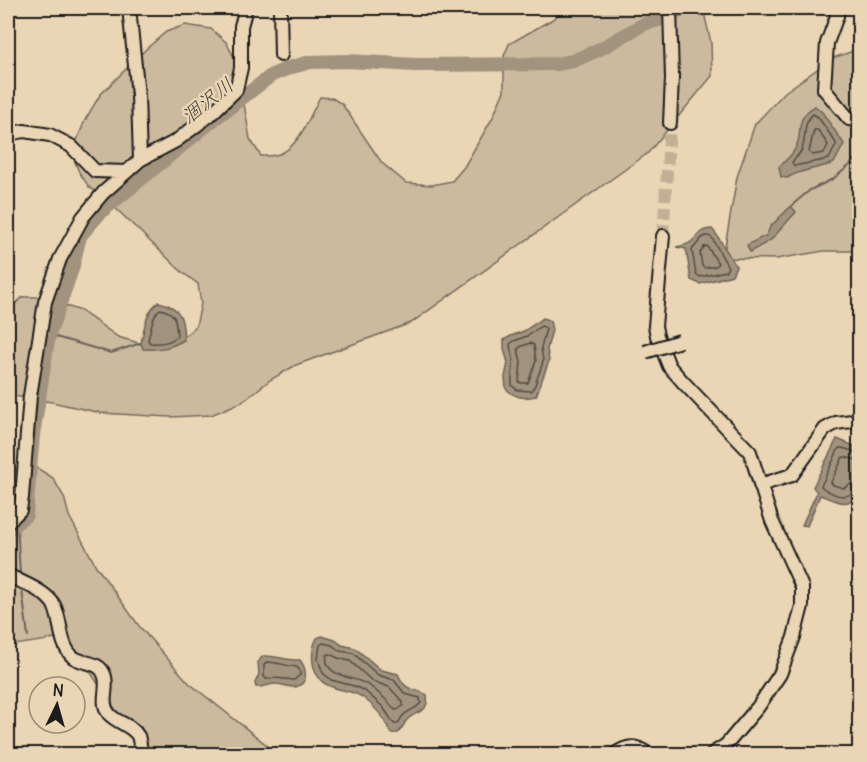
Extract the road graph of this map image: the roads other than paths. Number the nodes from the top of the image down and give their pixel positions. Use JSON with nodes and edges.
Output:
{"nodes":[{"id":1,"x":129,"y":8,"type":"edge"},
{"id":2,"x":246,"y":8,"type":"edge"},
{"id":3,"x":280,"y":8,"type":"edge"},
{"id":4,"x":670,"y":8,"type":"edge"},
{"id":5,"x":838,"y":8,"type":"edge"},
{"id":6,"x":280,"y":55,"type":"dead end"},
{"id":7,"x":860,"y":119,"type":"edge"},
{"id":8,"x":670,"y":123,"type":"tunnel mouth"},
{"id":9,"x":8,"y":134,"type":"edge"},
{"id":10,"x":140,"y":160,"type":"junction"},
{"id":11,"x":127,"y":172,"type":"junction"},
{"id":12,"x":663,"y":236,"type":"tunnel mouth"},
{"id":13,"x":680,"y":341,"type":"dead end"},
{"id":14,"x":645,"y":352,"type":"dead end"},
{"id":15,"x":860,"y":424,"type":"edge"},
{"id":16,"x":760,"y":485,"type":"junction"},
{"id":17,"x":8,"y":522,"type":"edge"},
{"id":18,"x":8,"y":575,"type":"edge"},
{"id":19,"x":142,"y":754,"type":"edge"},
{"id":20,"x":615,"y":754,"type":"edge"},
{"id":21,"x":648,"y":754,"type":"edge"},
{"id":22,"x":712,"y":754,"type":"edge"}],
"edges":[{"from":1,"to":10,"type":"street"},
{"from":2,"to":10,"type":"street"},
{"from":3,"to":6,"type":"street"},
{"from":4,"to":8,"type":"street"},
{"from":5,"to":7,"type":"street"},
{"from":9,"to":11,"type":"street"},
{"from":10,"to":11,"type":"street"},
{"from":11,"to":17,"type":"street"},
{"from":12,"to":16,"type":"street"},
{"from":13,"to":14,"type":"street","bridge":true},
{"from":15,"to":16,"type":"street"},
{"from":16,"to":22,"type":"street"},
{"from":18,"to":19,"type":"street"},
{"from":20,"to":21,"type":"street"}]}
